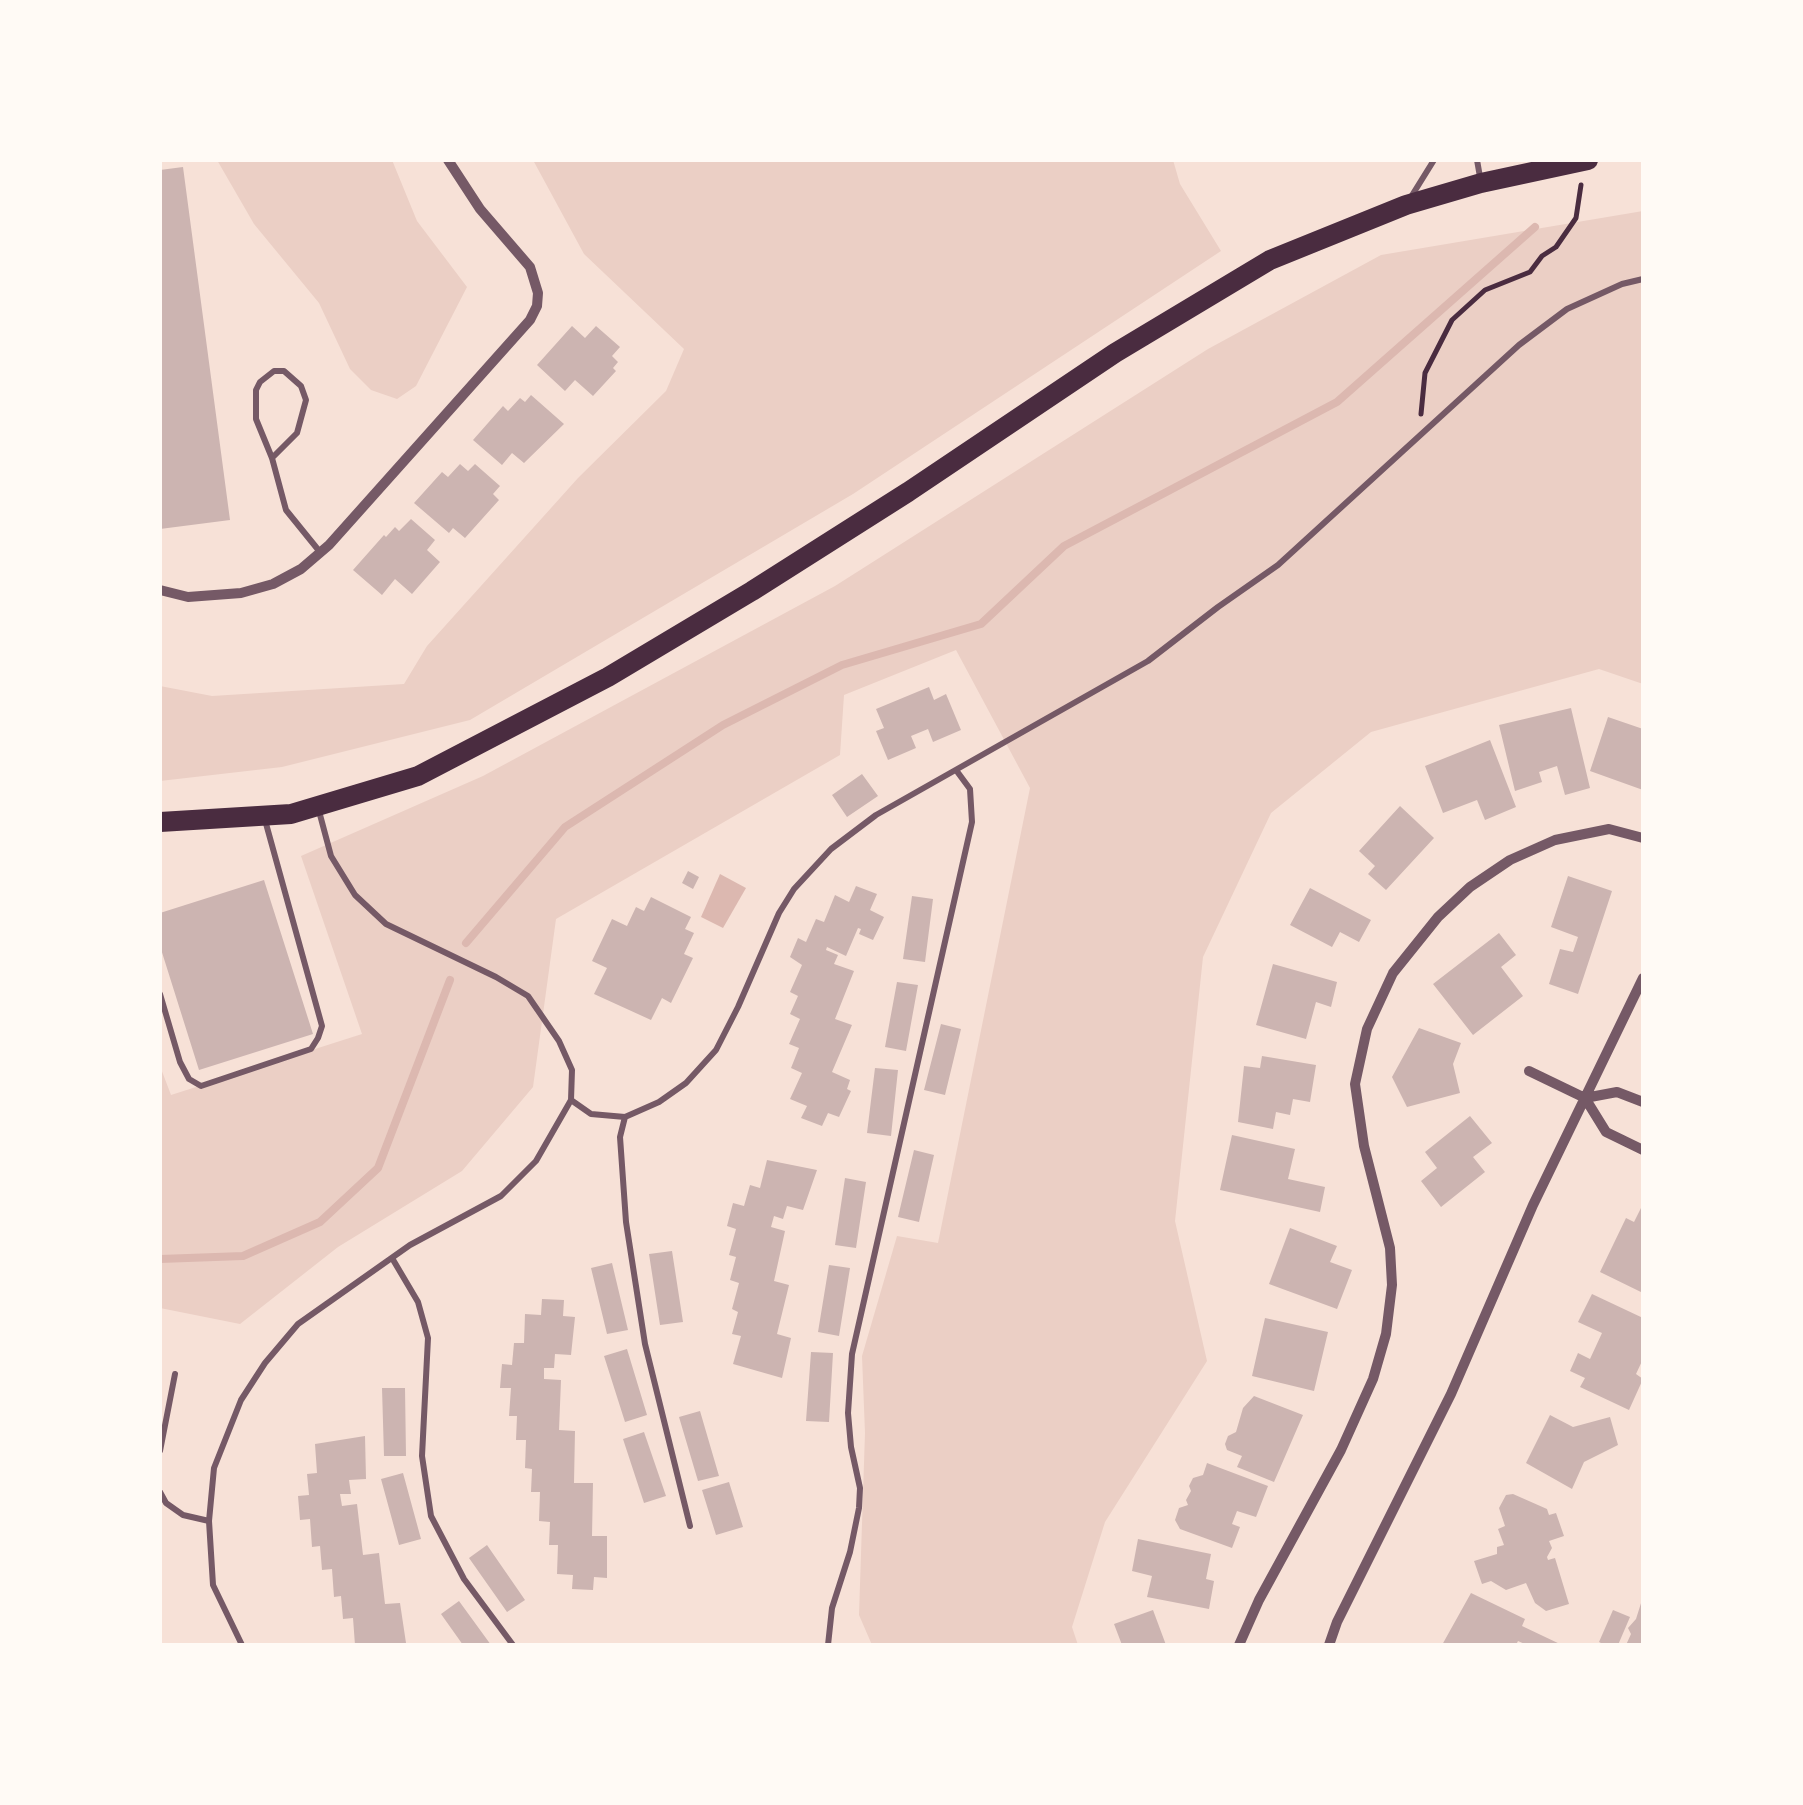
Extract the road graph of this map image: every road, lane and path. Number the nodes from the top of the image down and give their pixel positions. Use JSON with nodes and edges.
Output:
{"nodes":[{"id":1,"x":448,"y":160,"type":"edge"},
{"id":2,"x":1434,"y":160,"type":"edge"},
{"id":3,"x":1477,"y":160,"type":"edge"},
{"id":4,"x":1586,"y":160,"type":"edge"},
{"id":5,"x":1482,"y":183,"type":"junction"},
{"id":6,"x":1406,"y":205,"type":"junction"},
{"id":7,"x":1643,"y":279,"type":"edge"},
{"id":8,"x":1424,"y":432,"type":"junction"},
{"id":9,"x":272,"y":458,"type":"junction"},
{"id":10,"x":320,"y":554,"type":"junction"},
{"id":11,"x":160,"y":590,"type":"edge"},
{"id":12,"x":956,"y":770,"type":"junction"},
{"id":13,"x":318,"y":808,"type":"junction"},
{"id":14,"x":264,"y":815,"type":"junction"},
{"id":15,"x":160,"y":822,"type":"edge"},
{"id":16,"x":1643,"y":838,"type":"edge"},
{"id":17,"x":1643,"y":978,"type":"edge"},
{"id":18,"x":160,"y":994,"type":"edge"},
{"id":19,"x":1529,"y":1070,"type":"dead end"},
{"id":20,"x":1585,"y":1098,"type":"junction"},
{"id":21,"x":571,"y":1100,"type":"junction"},
{"id":22,"x":1643,"y":1102,"type":"edge"},
{"id":23,"x":625,"y":1117,"type":"junction"},
{"id":24,"x":1643,"y":1150,"type":"edge"},
{"id":25,"x":392,"y":1258,"type":"junction"},
{"id":26,"x":175,"y":1374,"type":"dead end"},
{"id":27,"x":160,"y":1452,"type":"edge"},
{"id":28,"x":160,"y":1492,"type":"edge"},
{"id":29,"x":209,"y":1521,"type":"junction"},
{"id":30,"x":690,"y":1526,"type":"dead end"},
{"id":31,"x":242,"y":1645,"type":"edge"},
{"id":32,"x":513,"y":1645,"type":"edge"},
{"id":33,"x":828,"y":1645,"type":"edge"},
{"id":34,"x":1238,"y":1645,"type":"edge"},
{"id":35,"x":1329,"y":1645,"type":"edge"}],
"edges":[{"from":1,"to":10,"type":"street"},
{"from":2,"to":6,"type":"lane"},
{"from":3,"to":5,"type":"lane"},
{"from":4,"to":5,"type":"main road"},
{"from":4,"to":8,"type":"path"},
{"from":5,"to":6,"type":"main road"},
{"from":6,"to":13,"type":"main road"},
{"from":7,"to":8,"type":"lane"},
{"from":8,"to":12,"type":"lane"},
{"from":9,"to":9,"type":"lane"},
{"from":9,"to":10,"type":"lane"},
{"from":10,"to":11,"type":"street"},
{"from":12,"to":23,"type":"lane"},
{"from":12,"to":33,"type":"lane"},
{"from":13,"to":14,"type":"main road"},
{"from":13,"to":21,"type":"lane"},
{"from":14,"to":15,"type":"main road"},
{"from":14,"to":18,"type":"lane"},
{"from":16,"to":34,"type":"street"},
{"from":17,"to":20,"type":"street"},
{"from":19,"to":20,"type":"street"},
{"from":20,"to":22,"type":"street"},
{"from":20,"to":24,"type":"street"},
{"from":20,"to":35,"type":"street"},
{"from":21,"to":23,"type":"lane"},
{"from":21,"to":25,"type":"lane"},
{"from":23,"to":30,"type":"lane"},
{"from":25,"to":29,"type":"lane"},
{"from":25,"to":32,"type":"lane"},
{"from":26,"to":27,"type":"lane"},
{"from":28,"to":29,"type":"lane"},
{"from":29,"to":31,"type":"lane"}]}
